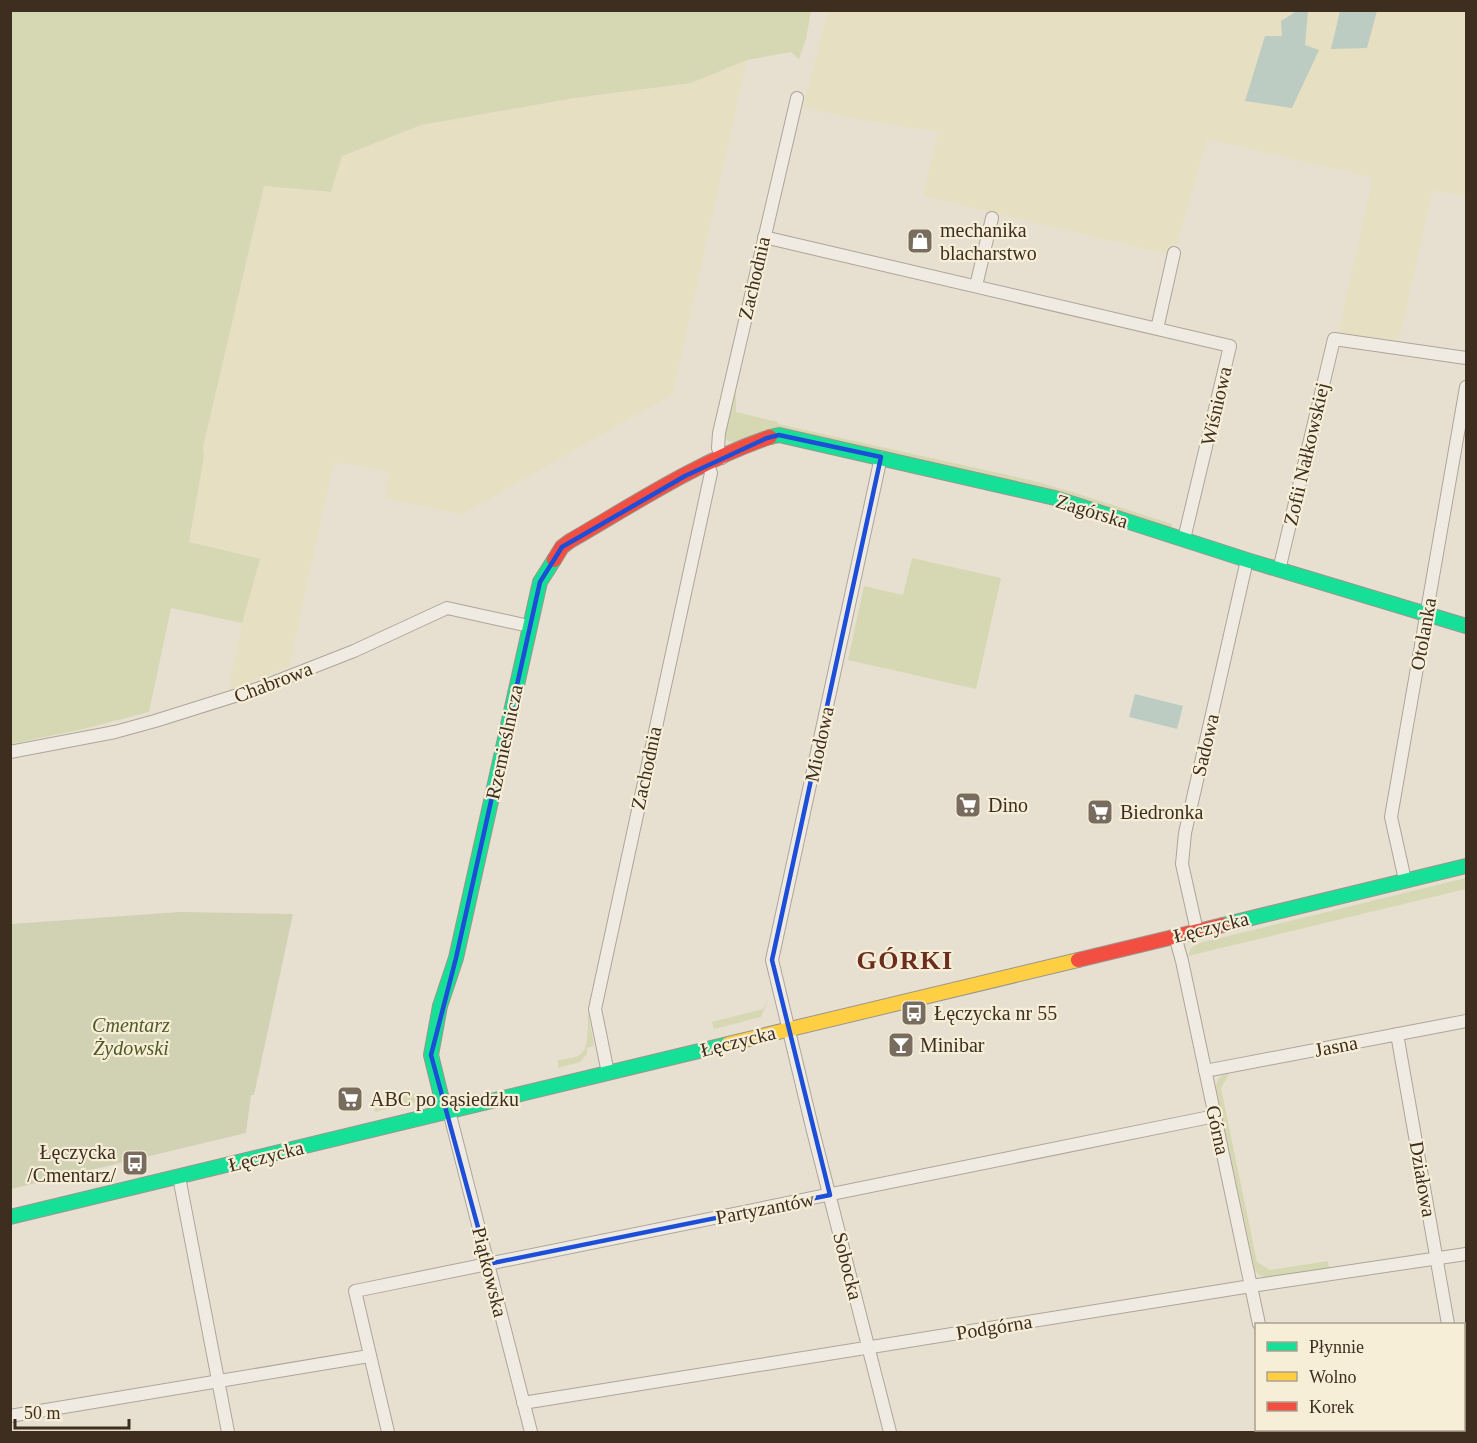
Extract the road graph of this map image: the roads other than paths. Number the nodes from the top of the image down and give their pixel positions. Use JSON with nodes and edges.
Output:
{"nodes":[{"id":1,"x":797,"y":98,"type":"dead end"},
{"id":2,"x":992,"y":218,"type":"dead end"},
{"id":3,"x":764,"y":237,"type":"junction"},
{"id":4,"x":1173,"y":253,"type":"dead end"},
{"id":5,"x":976,"y":286,"type":"junction"},
{"id":6,"x":1157,"y":329,"type":"junction"},
{"id":7,"x":1467,"y":358,"type":"edge"},
{"id":8,"x":1467,"y":387,"type":"edge"},
{"id":9,"x":881,"y":457,"type":"junction"},
{"id":10,"x":715,"y":461,"type":"junction"},
{"id":11,"x":1184,"y":539,"type":"junction"},
{"id":12,"x":1247,"y":560,"type":"junction"},
{"id":13,"x":1278,"y":570,"type":"junction"},
{"id":14,"x":1426,"y":614,"type":"junction"},
{"id":15,"x":529,"y":626,"type":"junction"},
{"id":16,"x":1467,"y":626,"type":"edge"},
{"id":17,"x":10,"y":752,"type":"edge"},
{"id":18,"x":1467,"y":866,"type":"edge"},
{"id":19,"x":1405,"y":880,"type":"junction"},
{"id":20,"x":1197,"y":931,"type":"junction"},
{"id":21,"x":1175,"y":936,"type":"junction"},
{"id":22,"x":1467,"y":1021,"type":"edge"},
{"id":23,"x":788,"y":1029,"type":"junction"},
{"id":24,"x":1397,"y":1034,"type":"junction"},
{"id":25,"x":1205,"y":1071,"type":"junction"},
{"id":26,"x":608,"y":1073,"type":"junction"},
{"id":27,"x":447,"y":1112,"type":"junction"},
{"id":28,"x":1215,"y":1116,"type":"junction"},
{"id":29,"x":179,"y":1177,"type":"junction"},
{"id":30,"x":830,"y":1195,"type":"junction"},
{"id":31,"x":10,"y":1217,"type":"edge"},
{"id":32,"x":1467,"y":1254,"type":"edge"},
{"id":33,"x":1437,"y":1258,"type":"junction"},
{"id":34,"x":488,"y":1264,"type":"junction"},
{"id":35,"x":1251,"y":1286,"type":"junction"},
{"id":36,"x":1259,"y":1323,"type":"edge"},
{"id":37,"x":1449,"y":1323,"type":"edge"},
{"id":38,"x":868,"y":1346,"type":"junction"},
{"id":39,"x":369,"y":1356,"type":"junction"},
{"id":40,"x":219,"y":1382,"type":"junction"},
{"id":41,"x":523,"y":1403,"type":"junction"},
{"id":42,"x":10,"y":1416,"type":"edge"},
{"id":43,"x":228,"y":1432,"type":"edge"},
{"id":44,"x":388,"y":1432,"type":"edge"},
{"id":45,"x":531,"y":1432,"type":"edge"},
{"id":46,"x":890,"y":1432,"type":"edge"}],
"edges":[{"from":1,"to":3,"type":"street","name":"Zachodnia"},
{"from":2,"to":5,"type":"street"},
{"from":3,"to":5,"type":"street","name":"Wiśniowa"},
{"from":3,"to":10,"type":"street","name":"Zachodnia"},
{"from":4,"to":6,"type":"street"},
{"from":5,"to":6,"type":"street","name":"Wiśniowa"},
{"from":6,"to":11,"type":"street","name":"Wiśniowa"},
{"from":7,"to":13,"type":"street","name":"Zofii Nałkowskiej"},
{"from":8,"to":14,"type":"street","name":"Otolanka"},
{"from":9,"to":10,"type":"street","name":"Zagórska"},
{"from":9,"to":11,"type":"street","name":"Zagórska"},
{"from":9,"to":23,"type":"street","name":"Miodowa"},
{"from":10,"to":15,"type":"street","name":"Rzemieślnicza"},
{"from":10,"to":26,"type":"street","name":"Zachodnia"},
{"from":11,"to":12,"type":"street","name":"Zagórska"},
{"from":12,"to":13,"type":"street","name":"Zagórska"},
{"from":12,"to":20,"type":"street","name":"Sadowa"},
{"from":13,"to":14,"type":"street","name":"Zagórska"},
{"from":14,"to":16,"type":"street","name":"Zagórska"},
{"from":14,"to":19,"type":"street","name":"Otolanka"},
{"from":15,"to":17,"type":"street","name":"Chabrowa"},
{"from":15,"to":27,"type":"street","name":"Rzemieślnicza"},
{"from":18,"to":19,"type":"street","name":"Łęczycka"},
{"from":19,"to":20,"type":"street","name":"Łęczycka"},
{"from":20,"to":21,"type":"street","name":"Łęczycka"},
{"from":21,"to":23,"type":"street","name":"Łęczycka"},
{"from":21,"to":25,"type":"street","name":"Górna"},
{"from":22,"to":24,"type":"street","name":"Jasna"},
{"from":23,"to":26,"type":"street","name":"Łęczycka"},
{"from":23,"to":30,"type":"street","name":"Sobocka"},
{"from":24,"to":25,"type":"street","name":"Jasna"},
{"from":24,"to":33,"type":"street","name":"Działowa"},
{"from":25,"to":28,"type":"street","name":"Górna"},
{"from":26,"to":27,"type":"street","name":"Łęczycka"},
{"from":27,"to":29,"type":"street","name":"Łęczycka"},
{"from":27,"to":34,"type":"street","name":"Piątkowska"},
{"from":28,"to":30,"type":"street","name":"Partyzantów"},
{"from":28,"to":35,"type":"street","name":"Górna"},
{"from":29,"to":31,"type":"street","name":"Łęczycka"},
{"from":29,"to":40,"type":"street"},
{"from":30,"to":34,"type":"street","name":"Partyzantów"},
{"from":30,"to":38,"type":"street","name":"Sobocka"},
{"from":32,"to":33,"type":"street","name":"Podgórna"},
{"from":33,"to":35,"type":"street","name":"Podgórna"},
{"from":33,"to":37,"type":"street","name":"Działowa"},
{"from":34,"to":39,"type":"street","name":"Partyzantów"},
{"from":34,"to":41,"type":"street","name":"Piątkowska"},
{"from":35,"to":36,"type":"street","name":"Górna"},
{"from":35,"to":38,"type":"street","name":"Podgórna"},
{"from":38,"to":41,"type":"street","name":"Podgórna"},
{"from":38,"to":46,"type":"street","name":"Sobocka"},
{"from":39,"to":40,"type":"street"},
{"from":39,"to":44,"type":"street"},
{"from":40,"to":42,"type":"street"},
{"from":40,"to":43,"type":"street"},
{"from":41,"to":45,"type":"street","name":"Piątkowska"}]}
